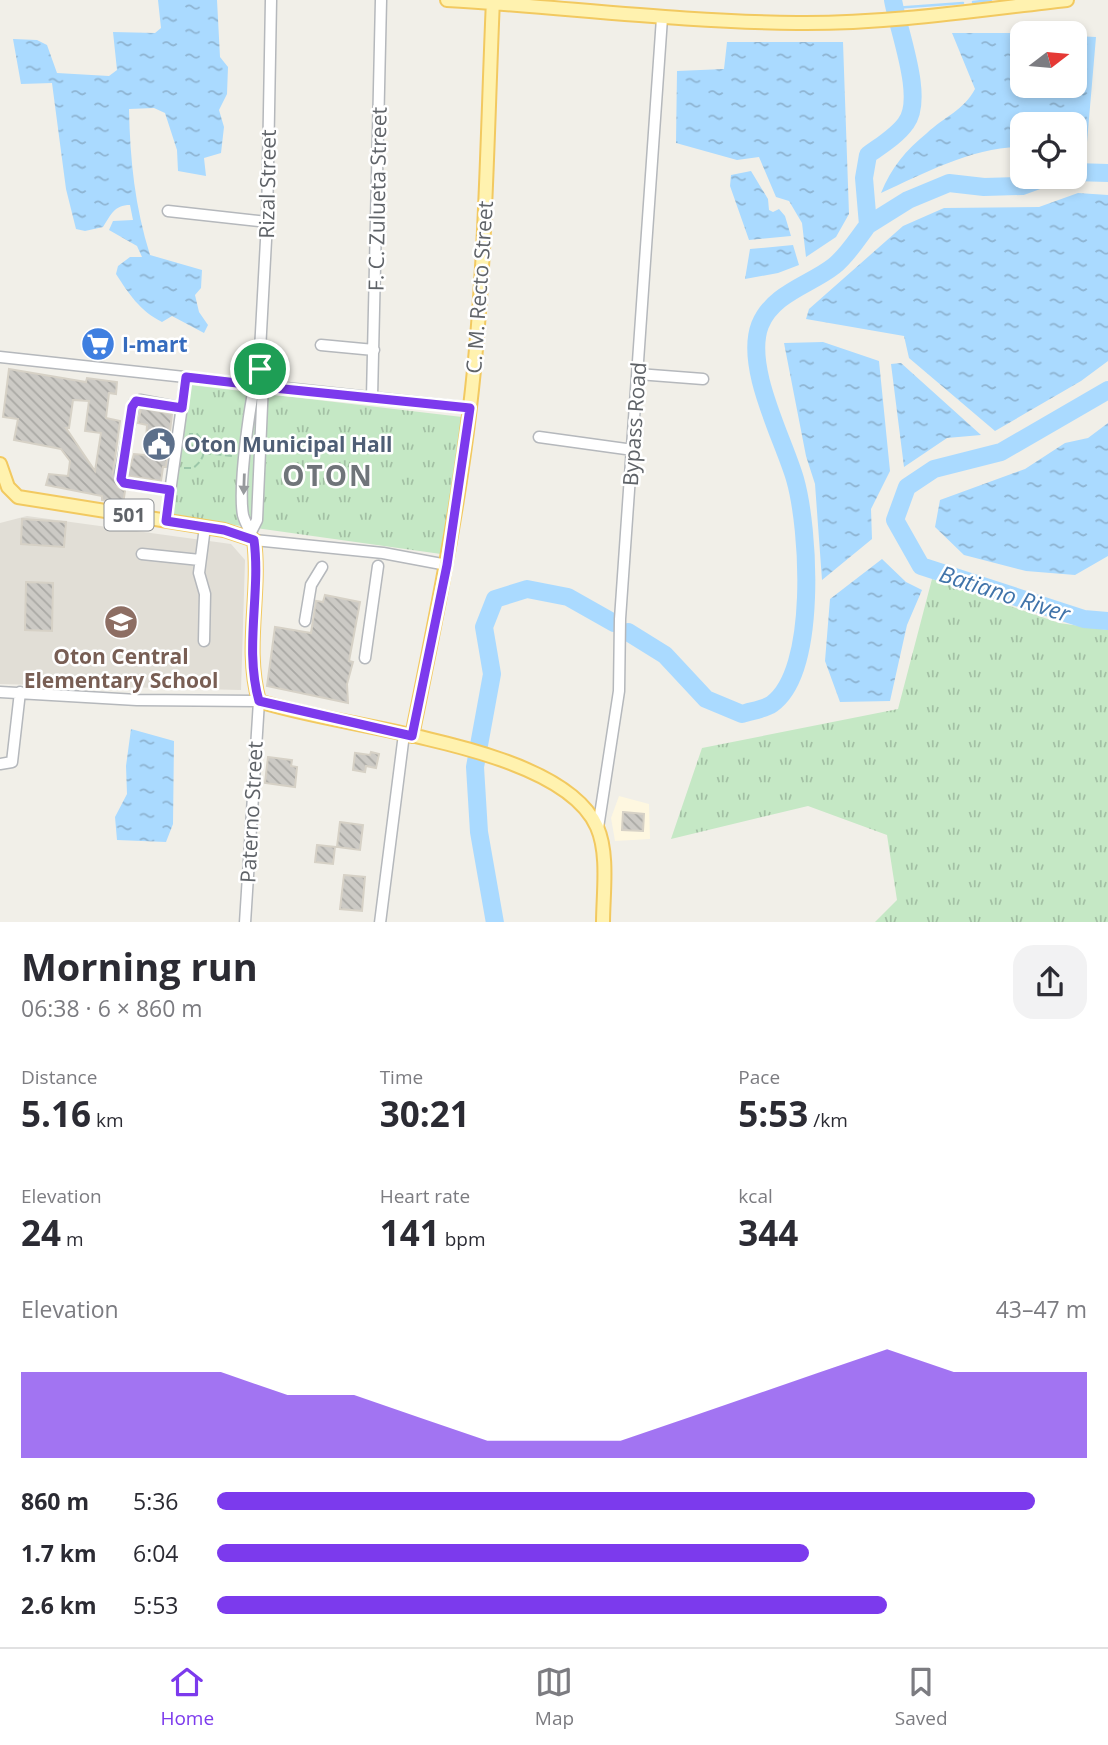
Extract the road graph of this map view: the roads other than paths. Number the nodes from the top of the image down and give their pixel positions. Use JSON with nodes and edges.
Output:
{"nodes":[{"id":1,"x":271,"y":0,"type":"edge"},
{"id":2,"x":381,"y":0,"type":"edge"},
{"id":3,"x":447,"y":0,"type":"edge"},
{"id":4,"x":1067,"y":0,"type":"edge"},
{"id":5,"x":493,"y":1,"type":"edge"},
{"id":6,"x":1047,"y":1,"type":"edge"},
{"id":7,"x":662,"y":18,"type":"junction"},
{"id":8,"x":168,"y":211,"type":"dead end"},
{"id":9,"x":267,"y":222,"type":"junction"},
{"id":10,"x":321,"y":345,"type":"dead end"},
{"id":11,"x":374,"y":351,"type":"junction"},
{"id":12,"x":0,"y":356,"type":"edge"},
{"id":13,"x":638,"y":374,"type":"junction"},
{"id":14,"x":186,"y":377,"type":"junction"},
{"id":15,"x":703,"y":379,"type":"dead end"},
{"id":16,"x":259,"y":386,"type":"junction"},
{"id":17,"x":372,"y":398,"type":"junction"},
{"id":18,"x":182,"y":408,"type":"junction"},
{"id":19,"x":470,"y":408,"type":"junction"},
{"id":20,"x":539,"y":437,"type":"dead end"},
{"id":21,"x":633,"y":450,"type":"junction"},
{"id":22,"x":0,"y":464,"type":"edge"},
{"id":23,"x":4,"y":487,"type":"edge"},
{"id":24,"x":170,"y":490,"type":"junction"},
{"id":25,"x":166,"y":521,"type":"junction"},
{"id":26,"x":205,"y":527,"type":"junction"},
{"id":27,"x":252,"y":536,"type":"junction"},
{"id":28,"x":142,"y":554,"type":"dead end"},
{"id":29,"x":200,"y":560,"type":"junction"},
{"id":30,"x":447,"y":565,"type":"junction"},
{"id":31,"x":378,"y":566,"type":"dead end"},
{"id":32,"x":322,"y":567,"type":"dead end"},
{"id":33,"x":305,"y":621,"type":"dead end"},
{"id":34,"x":204,"y":641,"type":"dead end"},
{"id":35,"x":365,"y":658,"type":"dead end"},
{"id":36,"x":0,"y":692,"type":"edge"},
{"id":37,"x":20,"y":692,"type":"junction"},
{"id":38,"x":259,"y":701,"type":"junction"},
{"id":39,"x":408,"y":735,"type":"junction"},
{"id":40,"x":0,"y":764,"type":"edge"},
{"id":41,"x":598,"y":828,"type":"junction"},
{"id":42,"x":245,"y":922,"type":"edge"},
{"id":43,"x":380,"y":922,"type":"edge"},
{"id":44,"x":603,"y":922,"type":"edge"}],
"edges":[{"from":1,"to":9,"type":"street","name":"Rizal Street"},
{"from":2,"to":11,"type":"street","name":"F. C. Zulueta Street"},
{"from":3,"to":5,"type":"main road"},
{"from":4,"to":6,"type":"main road"},
{"from":5,"to":7,"type":"main road"},
{"from":5,"to":19,"type":"main road","name":"C. M. Recto Street"},
{"from":6,"to":7,"type":"main road"},
{"from":7,"to":13,"type":"street","name":"Bypass Road"},
{"from":8,"to":9,"type":"street"},
{"from":9,"to":16,"type":"street","name":"Rizal Street"},
{"from":10,"to":11,"type":"street"},
{"from":11,"to":17,"type":"street","name":"F. C. Zulueta Street"},
{"from":12,"to":14,"type":"street"},
{"from":13,"to":15,"type":"street"},
{"from":13,"to":21,"type":"street","name":"Bypass Road"},
{"from":14,"to":16,"type":"street"},
{"from":14,"to":18,"type":"street"},
{"from":16,"to":17,"type":"street"},
{"from":16,"to":27,"type":"street","name":"Rizal Street"},
{"from":16,"to":27,"type":"street","name":"Rizal Street","one_way":true},
{"from":17,"to":19,"type":"street"},
{"from":18,"to":24,"type":"street"},
{"from":18,"to":24,"type":"street"},
{"from":19,"to":30,"type":"main road","name":"C. M. Recto Street"},
{"from":20,"to":21,"type":"street"},
{"from":21,"to":41,"type":"street","name":"Bypass Road"},
{"from":22,"to":23,"type":"main road","number":"501"},
{"from":23,"to":25,"type":"main road","number":"501"},
{"from":24,"to":25,"type":"street"},
{"from":25,"to":26,"type":"main road","number":"501"},
{"from":26,"to":27,"type":"main road","number":"501"},
{"from":26,"to":29,"type":"street"},
{"from":27,"to":30,"type":"street"},
{"from":27,"to":38,"type":"main road","name":"Rizal Street"},
{"from":28,"to":29,"type":"street"},
{"from":29,"to":34,"type":"street"},
{"from":30,"to":39,"type":"main road","name":"C. M. Recto Street"},
{"from":31,"to":35,"type":"street"},
{"from":32,"to":33,"type":"street"},
{"from":36,"to":37,"type":"street"},
{"from":37,"to":38,"type":"street"},
{"from":37,"to":40,"type":"street"},
{"from":38,"to":39,"type":"main road"},
{"from":38,"to":42,"type":"street","name":"Paterno Street"},
{"from":39,"to":41,"type":"main road"},
{"from":39,"to":43,"type":"street"},
{"from":41,"to":44,"type":"main road"}]}
